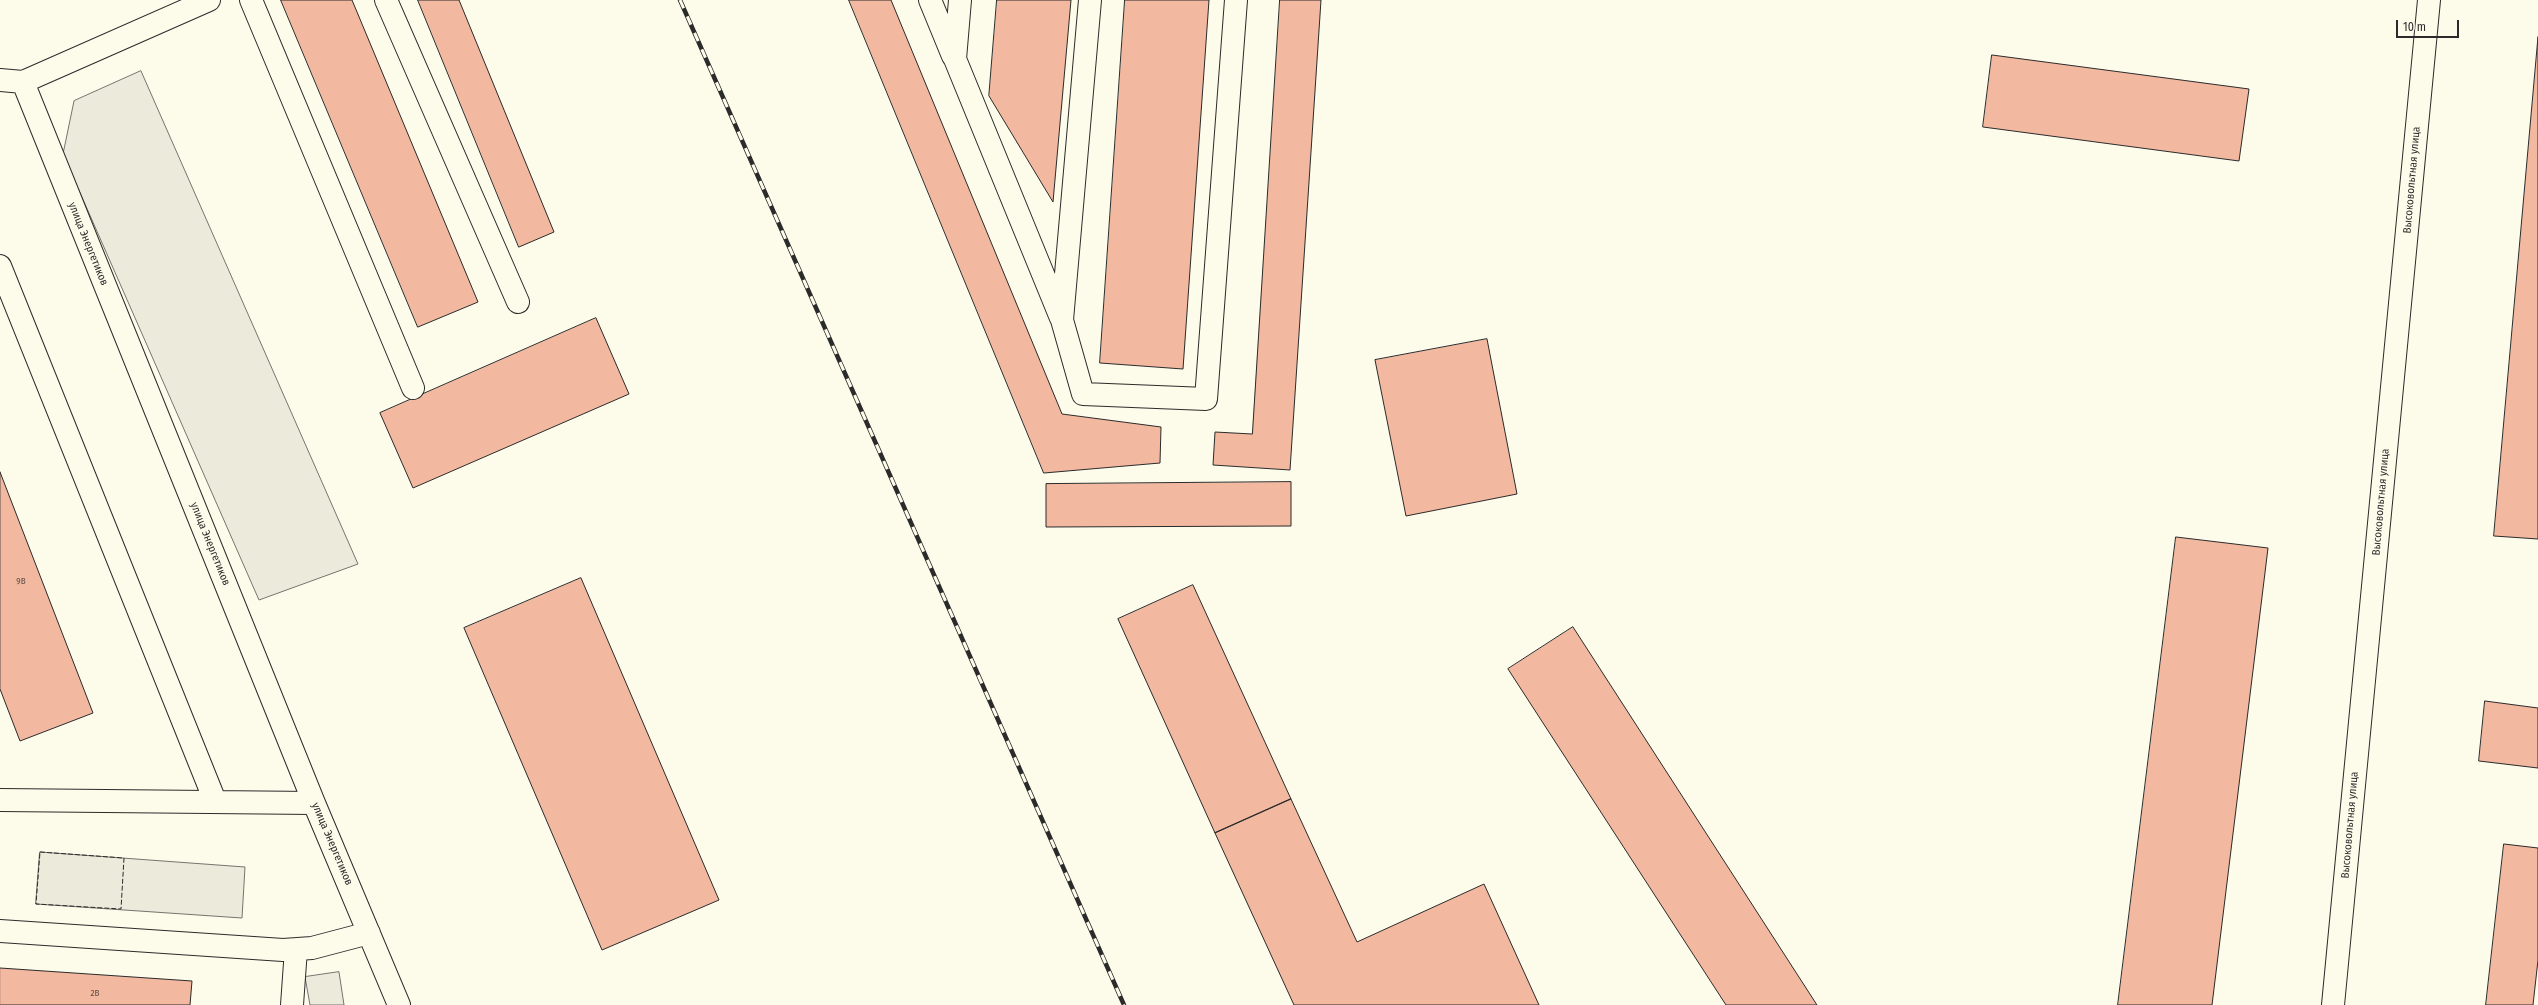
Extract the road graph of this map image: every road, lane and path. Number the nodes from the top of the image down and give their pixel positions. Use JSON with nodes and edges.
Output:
{"nodes":[{"id":1,"x":209,"y":0,"type":"edge"},
{"id":2,"x":251,"y":0,"type":"edge"},
{"id":3,"x":386,"y":0,"type":"edge"},
{"id":4,"x":930,"y":0,"type":"edge"},
{"id":5,"x":960,"y":0,"type":"edge"},
{"id":6,"x":1090,"y":0,"type":"edge"},
{"id":7,"x":1236,"y":0,"type":"edge"},
{"id":8,"x":2429,"y":0,"type":"edge"},
{"id":9,"x":955,"y":59,"type":"junction"},
{"id":10,"x":0,"y":80,"type":"edge"},
{"id":11,"x":23,"y":82,"type":"junction"},
{"id":12,"x":0,"y":266,"type":"edge"},
{"id":13,"x":518,"y":302,"type":"dead end"},
{"id":14,"x":1062,"y":320,"type":"junction"},
{"id":15,"x":413,"y":388,"type":"dead end"},
{"id":16,"x":0,"y":800,"type":"edge"},
{"id":17,"x":215,"y":801,"type":"junction"},
{"id":18,"x":314,"y":803,"type":"junction"},
{"id":19,"x":0,"y":931,"type":"edge"},
{"id":20,"x":369,"y":933,"type":"junction"},
{"id":21,"x":296,"y":950,"type":"junction"},
{"id":22,"x":292,"y":1005,"type":"edge"},
{"id":23,"x":399,"y":1005,"type":"edge"},
{"id":24,"x":2333,"y":1005,"type":"edge"}],
"edges":[{"from":1,"to":11,"type":"street"},
{"from":2,"to":15,"type":"street"},
{"from":3,"to":13,"type":"street"},
{"from":4,"to":9,"type":"street"},
{"from":5,"to":9,"type":"street"},
{"from":6,"to":14,"type":"street"},
{"from":7,"to":14,"type":"street"},
{"from":8,"to":24,"type":"street","name":"Высоковольтная улица"},
{"from":9,"to":14,"type":"street"},
{"from":10,"to":11,"type":"street"},
{"from":11,"to":18,"type":"street","name":"улица Энергетиков"},
{"from":12,"to":17,"type":"street"},
{"from":16,"to":17,"type":"street"},
{"from":17,"to":18,"type":"street"},
{"from":18,"to":20,"type":"street","name":"улица Энергетиков"},
{"from":19,"to":21,"type":"street"},
{"from":20,"to":21,"type":"street"},
{"from":20,"to":23,"type":"street","name":"улица Энергетиков"},
{"from":21,"to":22,"type":"street"}]}
